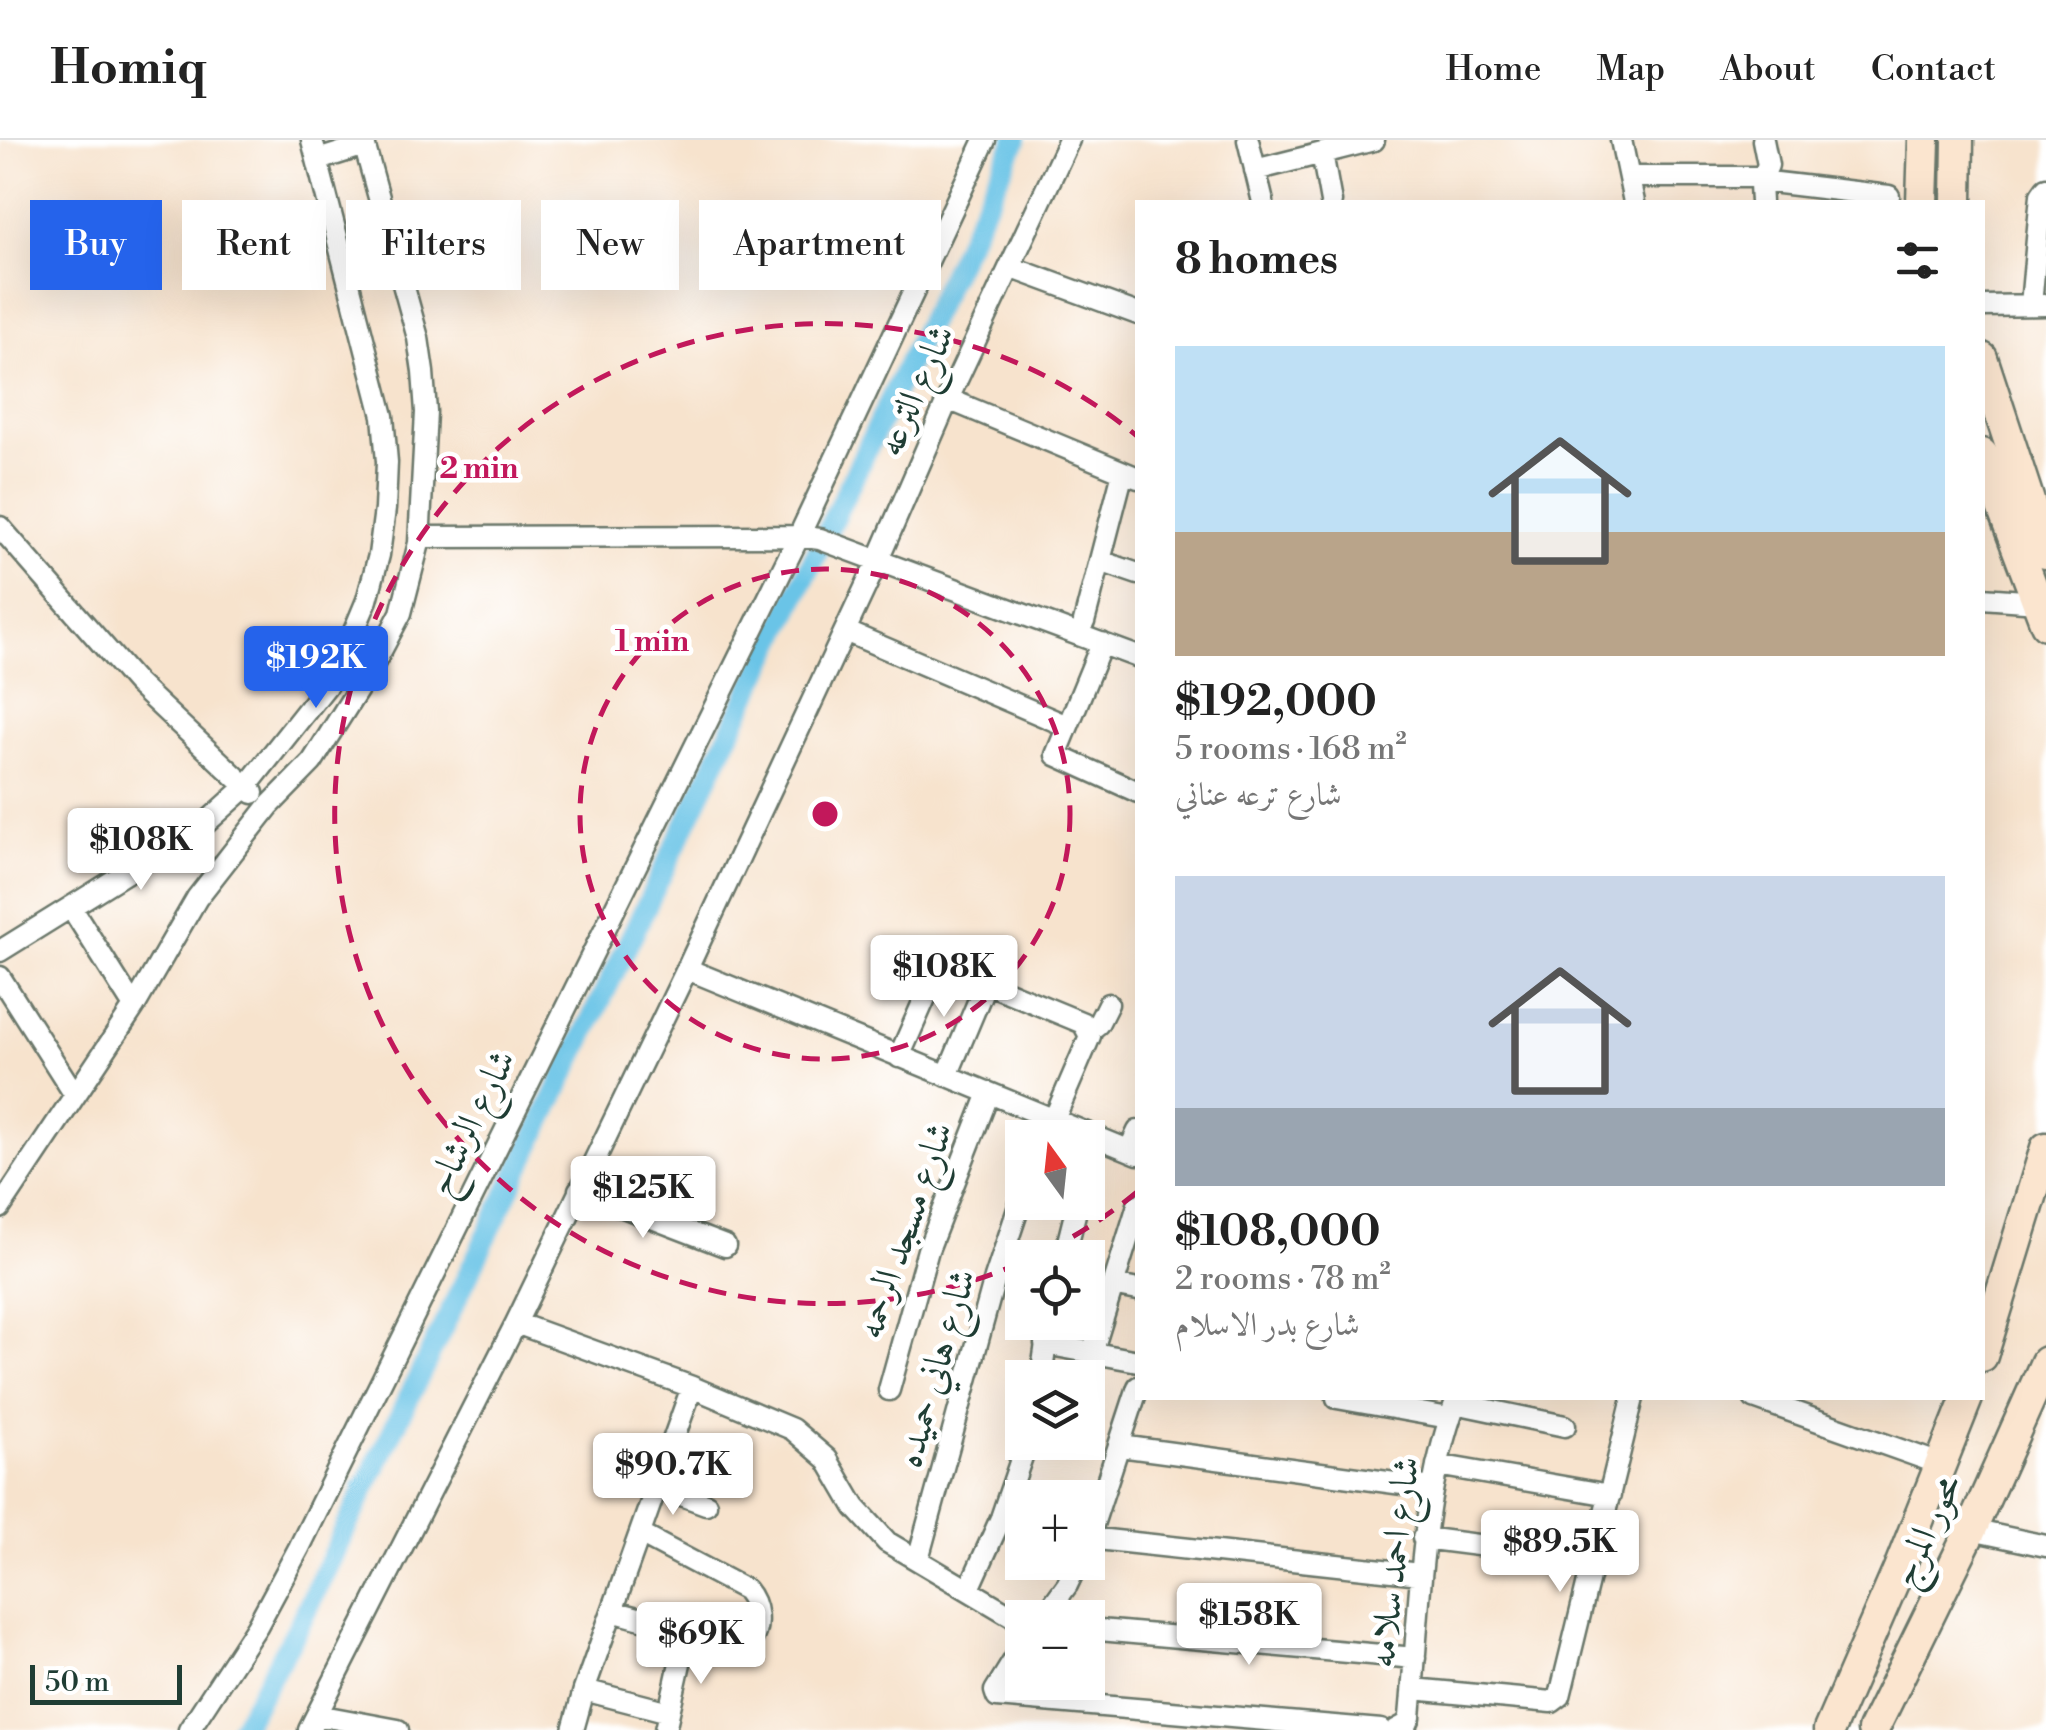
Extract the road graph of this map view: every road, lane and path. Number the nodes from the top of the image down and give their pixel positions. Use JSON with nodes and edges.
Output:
{"nodes":[{"id":1,"x":985,"y":140,"type":"edge"},
{"id":2,"x":1069,"y":140,"type":"edge"},
{"id":3,"x":1248,"y":140,"type":"edge"},
{"id":4,"x":1374,"y":140,"type":"edge"},
{"id":5,"x":1621,"y":140,"type":"edge"},
{"id":6,"x":1762,"y":140,"type":"edge"},
{"id":7,"x":1924,"y":140,"type":"edge"},
{"id":8,"x":1958,"y":140,"type":"edge"},
{"id":9,"x":364,"y":143,"type":"edge"},
{"id":10,"x":315,"y":150,"type":"edge"},
{"id":11,"x":1322,"y":153,"type":"junction"},
{"id":12,"x":1255,"y":170,"type":"junction"},
{"id":13,"x":1629,"y":177,"type":"junction"},
{"id":14,"x":1762,"y":187,"type":"edge"},
{"id":15,"x":2046,"y":188,"type":"edge"},
{"id":16,"x":1889,"y":196,"type":"dead end"},
{"id":17,"x":1262,"y":200,"type":"edge"},
{"id":18,"x":1331,"y":200,"type":"edge"},
{"id":19,"x":1634,"y":200,"type":"edge"},
{"id":20,"x":1922,"y":200,"type":"edge"},
{"id":21,"x":1957,"y":200,"type":"edge"},
{"id":22,"x":1010,"y":267,"type":"junction"},
{"id":23,"x":2039,"y":305,"type":"edge"},
{"id":24,"x":1985,"y":306,"type":"edge"},
{"id":25,"x":1135,"y":313,"type":"edge"},
{"id":26,"x":1985,"y":367,"type":"edge"},
{"id":27,"x":948,"y":399,"type":"junction"},
{"id":28,"x":1985,"y":468,"type":"edge"},
{"id":29,"x":1130,"y":475,"type":"edge"},
{"id":30,"x":0,"y":527,"type":"edge"},
{"id":31,"x":420,"y":537,"type":"junction"},
{"id":32,"x":809,"y":538,"type":"junction"},
{"id":33,"x":2046,"y":553,"type":"edge"},
{"id":34,"x":878,"y":560,"type":"junction"},
{"id":35,"x":1100,"y":561,"type":"junction"},
{"id":36,"x":1135,"y":573,"type":"edge"},
{"id":37,"x":1985,"y":599,"type":"edge"},
{"id":38,"x":2042,"y":613,"type":"edge"},
{"id":39,"x":1084,"y":622,"type":"dead end"},
{"id":40,"x":845,"y":632,"type":"junction"},
{"id":41,"x":1102,"y":643,"type":"junction"},
{"id":42,"x":1135,"y":656,"type":"edge"},
{"id":43,"x":1067,"y":726,"type":"junction"},
{"id":44,"x":246,"y":788,"type":"junction"},
{"id":45,"x":1135,"y":791,"type":"edge"},
{"id":46,"x":269,"y":806,"type":"junction"},
{"id":47,"x":70,"y":907,"type":"junction"},
{"id":48,"x":0,"y":951,"type":"edge"},
{"id":49,"x":687,"y":969,"type":"junction"},
{"id":50,"x":0,"y":977,"type":"edge"},
{"id":51,"x":986,"y":982,"type":"junction"},
{"id":52,"x":1108,"y":1004,"type":"dead end"},
{"id":53,"x":134,"y":1007,"type":"junction"},
{"id":54,"x":1090,"y":1031,"type":"junction"},
{"id":55,"x":899,"y":1057,"type":"junction"},
{"id":56,"x":947,"y":1076,"type":"junction"},
{"id":57,"x":989,"y":1093,"type":"junction"},
{"id":58,"x":75,"y":1095,"type":"junction"},
{"id":59,"x":1035,"y":1120,"type":"edge"},
{"id":60,"x":1052,"y":1120,"type":"edge"},
{"id":61,"x":1105,"y":1138,"type":"edge"},
{"id":62,"x":1135,"y":1145,"type":"edge"},
{"id":63,"x":2046,"y":1148,"type":"edge"},
{"id":64,"x":579,"y":1190,"type":"junction"},
{"id":65,"x":1,"y":1204,"type":"edge"},
{"id":66,"x":1135,"y":1215,"type":"edge"},
{"id":67,"x":1015,"y":1220,"type":"edge"},
{"id":68,"x":725,"y":1246,"type":"dead end"},
{"id":69,"x":1113,"y":1285,"type":"junction"},
{"id":70,"x":1135,"y":1289,"type":"edge"},
{"id":71,"x":516,"y":1323,"type":"junction"},
{"id":72,"x":1046,"y":1340,"type":"edge"},
{"id":73,"x":1045,"y":1344,"type":"junction"},
{"id":74,"x":1985,"y":1346,"type":"edge"},
{"id":75,"x":1092,"y":1352,"type":"junction"},
{"id":76,"x":1044,"y":1360,"type":"edge"},
{"id":77,"x":1135,"y":1360,"type":"edge"},
{"id":78,"x":2046,"y":1362,"type":"edge"},
{"id":79,"x":692,"y":1387,"type":"junction"},
{"id":80,"x":889,"y":1390,"type":"dead end"},
{"id":81,"x":1135,"y":1397,"type":"edge"},
{"id":82,"x":1366,"y":1400,"type":"edge"},
{"id":83,"x":1633,"y":1400,"type":"edge"},
{"id":84,"x":1768,"y":1400,"type":"edge"},
{"id":85,"x":1966,"y":1400,"type":"edge"},
{"id":86,"x":1454,"y":1406,"type":"edge"},
{"id":87,"x":1809,"y":1406,"type":"edge"},
{"id":88,"x":1565,"y":1426,"type":"dead end"},
{"id":89,"x":1120,"y":1446,"type":"junction"},
{"id":90,"x":1021,"y":1460,"type":"edge"},
{"id":91,"x":1940,"y":1464,"type":"junction"},
{"id":92,"x":1437,"y":1465,"type":"junction"},
{"id":93,"x":657,"y":1486,"type":"junction"},
{"id":94,"x":1432,"y":1488,"type":"junction"},
{"id":95,"x":1105,"y":1490,"type":"edge"},
{"id":96,"x":1610,"y":1494,"type":"junction"},
{"id":97,"x":706,"y":1504,"type":"dead end"},
{"id":98,"x":1970,"y":1530,"type":"junction"},
{"id":99,"x":640,"y":1534,"type":"junction"},
{"id":100,"x":1423,"y":1538,"type":"junction"},
{"id":101,"x":1105,"y":1541,"type":"edge"},
{"id":102,"x":2046,"y":1546,"type":"edge"},
{"id":103,"x":918,"y":1559,"type":"junction"},
{"id":104,"x":1594,"y":1560,"type":"junction"},
{"id":105,"x":1420,"y":1574,"type":"junction"},
{"id":106,"x":969,"y":1589,"type":"junction"},
{"id":107,"x":612,"y":1611,"type":"junction"},
{"id":108,"x":1005,"y":1611,"type":"edge"},
{"id":109,"x":1105,"y":1631,"type":"edge"},
{"id":110,"x":687,"y":1632,"type":"junction"},
{"id":111,"x":1415,"y":1658,"type":"junction"},
{"id":112,"x":1005,"y":1676,"type":"edge"},
{"id":113,"x":1413,"y":1689,"type":"junction"},
{"id":114,"x":584,"y":1690,"type":"junction"},
{"id":115,"x":1005,"y":1699,"type":"edge"},
{"id":116,"x":1023,"y":1700,"type":"edge"},
{"id":117,"x":667,"y":1721,"type":"edge"},
{"id":118,"x":313,"y":1722,"type":"edge"},
{"id":119,"x":189,"y":1730,"type":"edge"},
{"id":120,"x":398,"y":1730,"type":"edge"},
{"id":121,"x":573,"y":1730,"type":"edge"},
{"id":122,"x":1381,"y":1730,"type":"edge"},
{"id":123,"x":1396,"y":1730,"type":"edge"},
{"id":124,"x":1829,"y":1730,"type":"edge"},
{"id":125,"x":1873,"y":1730,"type":"edge"}],
"edges":[{"from":1,"to":32,"type":"street","name":"شارع الترعه"},
{"from":2,"to":22,"type":"street","name":"شارع الترعه"},
{"from":3,"to":12,"type":"street"},
{"from":4,"to":11,"type":"street"},
{"from":5,"to":13,"type":"street"},
{"from":6,"to":14,"type":"street"},
{"from":7,"to":20,"type":"main road"},
{"from":8,"to":21,"type":"main road"},
{"from":9,"to":10,"type":"street"},
{"from":9,"to":31,"type":"street"},
{"from":10,"to":44,"type":"street"},
{"from":11,"to":12,"type":"street"},
{"from":11,"to":18,"type":"street"},
{"from":12,"to":17,"type":"street"},
{"from":13,"to":14,"type":"street"},
{"from":13,"to":19,"type":"street"},
{"from":14,"to":16,"type":"street"},
{"from":15,"to":23,"type":"street"},
{"from":22,"to":25,"type":"street"},
{"from":22,"to":27,"type":"street","name":"شارع الترعه"},
{"from":23,"to":24,"type":"street"},
{"from":26,"to":33,"type":"main road"},
{"from":27,"to":29,"type":"street"},
{"from":27,"to":34,"type":"street","name":"شارع الترعه"},
{"from":28,"to":38,"type":"main road"},
{"from":29,"to":35,"type":"street"},
{"from":30,"to":44,"type":"street"},
{"from":31,"to":32,"type":"street"},
{"from":31,"to":46,"type":"street"},
{"from":32,"to":34,"type":"street"},
{"from":32,"to":119,"type":"street","name":"شارع الرشاح"},
{"from":34,"to":40,"type":"street"},
{"from":34,"to":41,"type":"street"},
{"from":35,"to":36,"type":"street"},
{"from":35,"to":39,"type":"street"},
{"from":37,"to":38,"type":"street"},
{"from":40,"to":43,"type":"street"},
{"from":40,"to":49,"type":"street"},
{"from":41,"to":42,"type":"street"},
{"from":41,"to":43,"type":"street"},
{"from":43,"to":45,"type":"street"},
{"from":44,"to":46,"type":"street"},
{"from":44,"to":47,"type":"street"},
{"from":46,"to":53,"type":"street"},
{"from":47,"to":48,"type":"street"},
{"from":47,"to":53,"type":"street"},
{"from":49,"to":55,"type":"street"},
{"from":49,"to":64,"type":"street"},
{"from":50,"to":58,"type":"street"},
{"from":51,"to":54,"type":"street"},
{"from":51,"to":55,"type":"street"},
{"from":51,"to":56,"type":"street"},
{"from":52,"to":54,"type":"street"},
{"from":53,"to":58,"type":"street"},
{"from":54,"to":60,"type":"street"},
{"from":55,"to":56,"type":"street"},
{"from":56,"to":57,"type":"street"},
{"from":57,"to":59,"type":"street"},
{"from":57,"to":80,"type":"street","name":"شارع مسجد الرحمه"},
{"from":58,"to":65,"type":"street"},
{"from":61,"to":62,"type":"street"},
{"from":63,"to":74,"type":"main road"},
{"from":64,"to":68,"type":"street"},
{"from":64,"to":71,"type":"street"},
{"from":66,"to":69,"type":"street"},
{"from":67,"to":103,"type":"street","name":"شارع هاني حميده"},
{"from":69,"to":70,"type":"street"},
{"from":69,"to":75,"type":"street"},
{"from":71,"to":79,"type":"street"},
{"from":71,"to":118,"type":"street"},
{"from":72,"to":73,"type":"street"},
{"from":73,"to":75,"type":"street"},
{"from":73,"to":76,"type":"street"},
{"from":75,"to":77,"type":"street"},
{"from":78,"to":98,"type":"main road","name":"محور المرج"},
{"from":79,"to":93,"type":"street"},
{"from":79,"to":103,"type":"street"},
{"from":81,"to":89,"type":"street"},
{"from":82,"to":86,"type":"street"},
{"from":83,"to":96,"type":"street"},
{"from":84,"to":87,"type":"street"},
{"from":85,"to":91,"type":"main road","name":"محور المرج"},
{"from":86,"to":88,"type":"street"},
{"from":86,"to":92,"type":"street","name":"شارع احمد سلامه"},
{"from":87,"to":91,"type":"street"},
{"from":89,"to":94,"type":"street"},
{"from":89,"to":95,"type":"street"},
{"from":90,"to":106,"type":"street"},
{"from":91,"to":124,"type":"main road","name":"محور المرج"},
{"from":92,"to":94,"type":"street","name":"شارع احمد سلامه"},
{"from":92,"to":96,"type":"street"},
{"from":93,"to":97,"type":"street"},
{"from":93,"to":99,"type":"street"},
{"from":94,"to":100,"type":"street","name":"شارع احمد سلامه"},
{"from":96,"to":104,"type":"street"},
{"from":98,"to":102,"type":"street"},
{"from":98,"to":125,"type":"main road","name":"محور المرج"},
{"from":99,"to":107,"type":"street"},
{"from":99,"to":110,"type":"street"},
{"from":100,"to":104,"type":"street"},
{"from":100,"to":105,"type":"street","name":"شارع احمد سلامه"},
{"from":101,"to":105,"type":"street"},
{"from":103,"to":106,"type":"street"},
{"from":104,"to":113,"type":"street"},
{"from":105,"to":111,"type":"street","name":"شارع احمد سلامه"},
{"from":106,"to":108,"type":"street"},
{"from":107,"to":110,"type":"street"},
{"from":107,"to":114,"type":"street"},
{"from":109,"to":111,"type":"street"},
{"from":110,"to":117,"type":"street"},
{"from":111,"to":113,"type":"street","name":"شارع احمد سلامه"},
{"from":112,"to":115,"type":"street"},
{"from":113,"to":123,"type":"street","name":"شارع احمد سلامه"},
{"from":114,"to":117,"type":"street"},
{"from":114,"to":121,"type":"street"},
{"from":116,"to":122,"type":"street"},
{"from":118,"to":120,"type":"street"}]}
